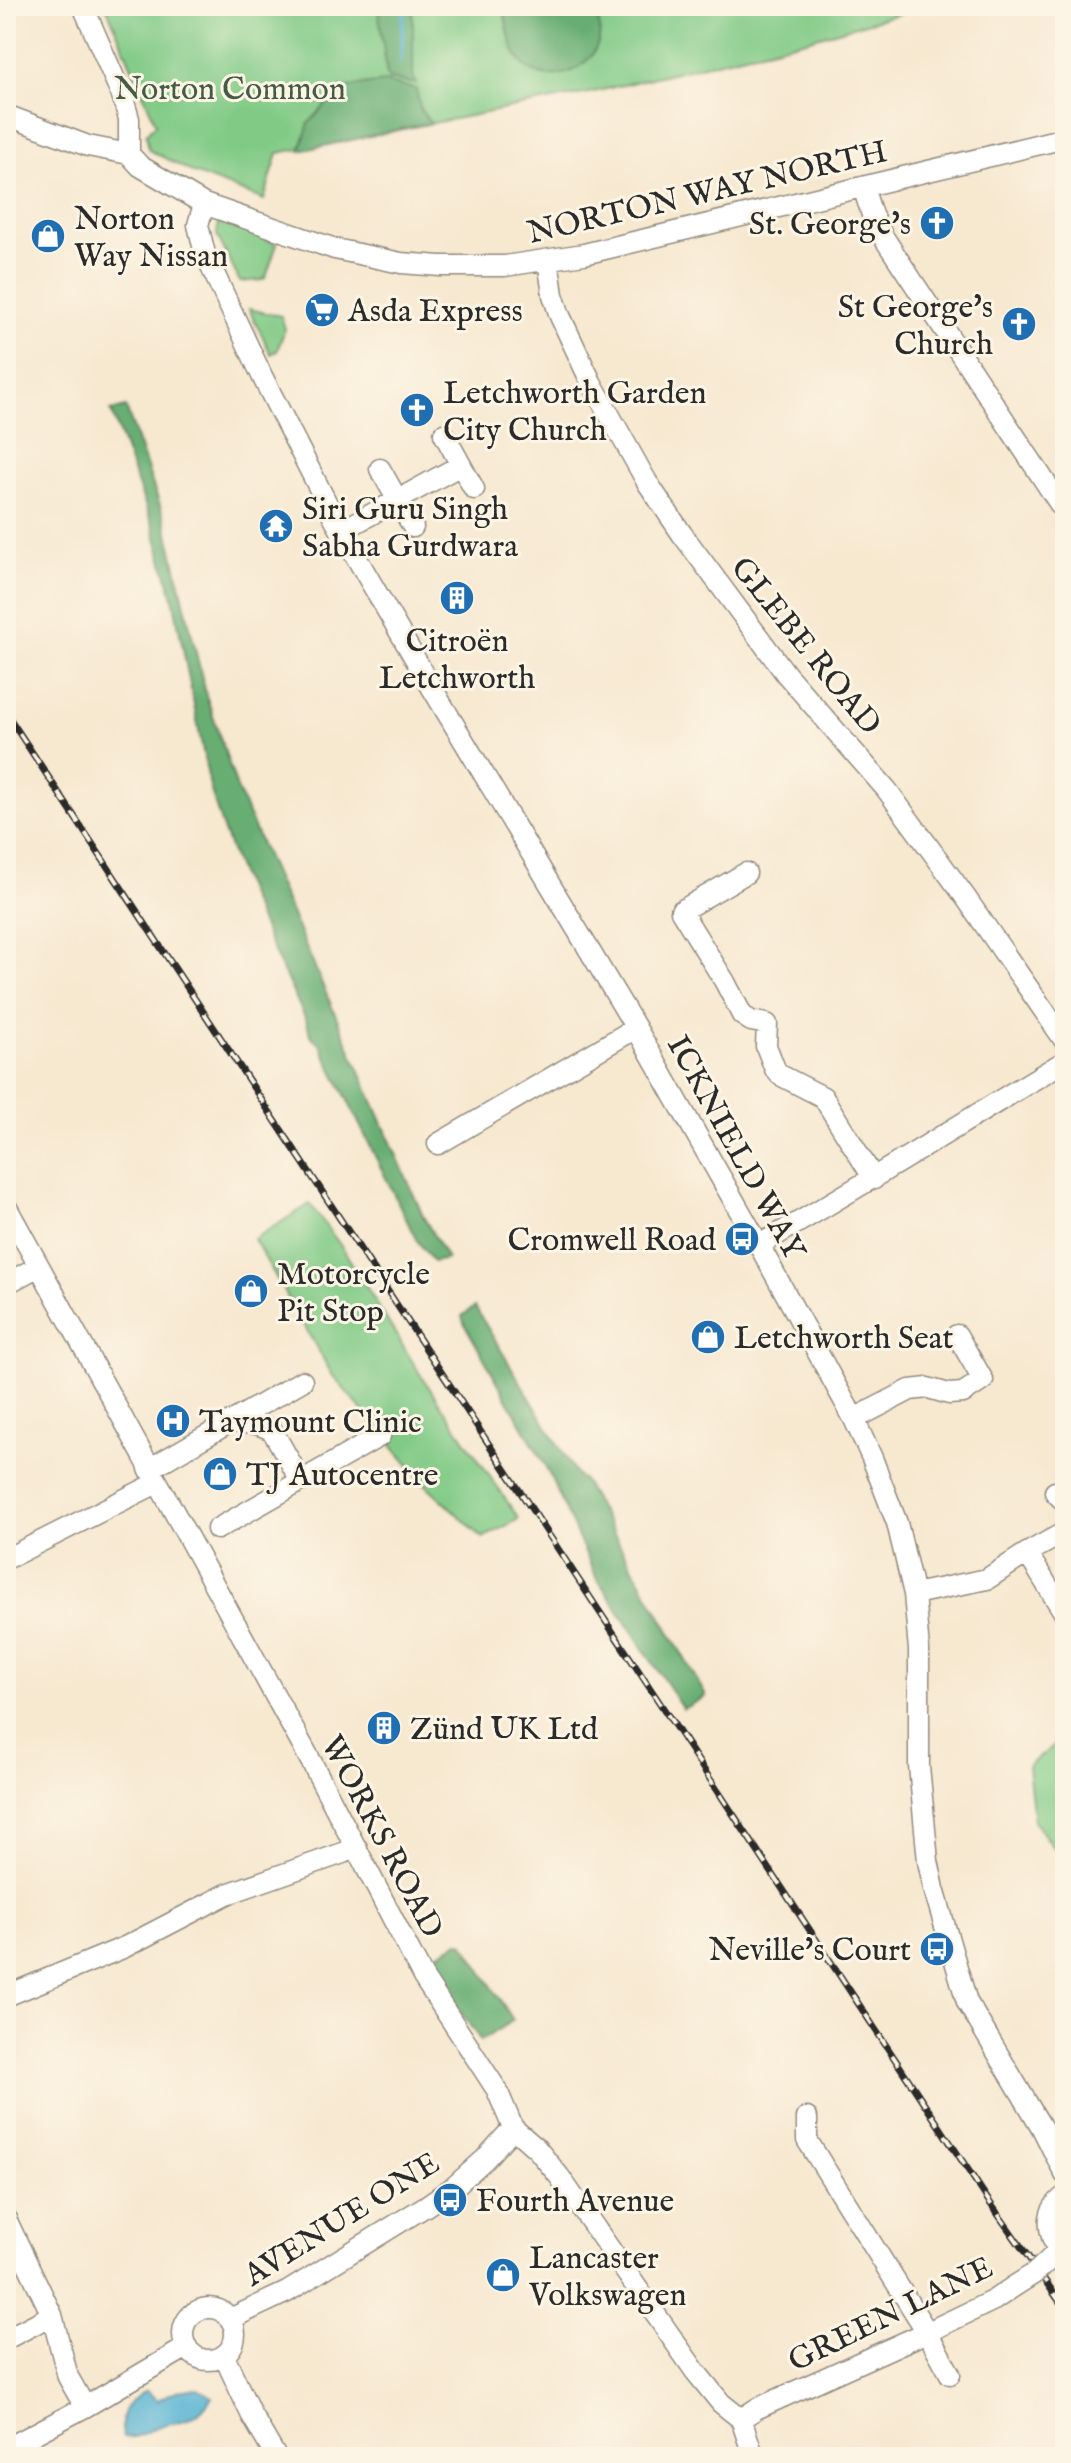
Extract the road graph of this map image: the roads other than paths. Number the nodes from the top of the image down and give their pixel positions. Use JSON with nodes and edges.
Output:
{"nodes":[{"id":1,"x":83,"y":6,"type":"edge"},
{"id":2,"x":6,"y":115,"type":"edge"},
{"id":3,"x":1065,"y":138,"type":"edge"},
{"id":4,"x":129,"y":154,"type":"junction"},
{"id":5,"x":863,"y":187,"type":"junction"},
{"id":6,"x":204,"y":204,"type":"junction"},
{"id":7,"x":548,"y":260,"type":"junction"},
{"id":8,"x":444,"y":434,"type":"dead end"},
{"id":9,"x":461,"y":465,"type":"junction"},
{"id":10,"x":380,"y":469,"type":"dead end"},
{"id":11,"x":474,"y":489,"type":"dead end"},
{"id":12,"x":398,"y":499,"type":"junction"},
{"id":13,"x":1065,"y":512,"type":"edge"},
{"id":14,"x":413,"y":527,"type":"dead end"},
{"id":15,"x":341,"y":531,"type":"junction"},
{"id":16,"x":746,"y":873,"type":"dead end"},
{"id":17,"x":636,"y":1028,"type":"junction"},
{"id":18,"x":1065,"y":1041,"type":"edge"},
{"id":19,"x":1065,"y":1061,"type":"edge"},
{"id":20,"x":438,"y":1144,"type":"dead end"},
{"id":21,"x":874,"y":1179,"type":"junction"},
{"id":22,"x":6,"y":1206,"type":"edge"},
{"id":23,"x":759,"y":1245,"type":"junction"},
{"id":24,"x":39,"y":1266,"type":"junction"},
{"id":25,"x":6,"y":1284,"type":"edge"},
{"id":26,"x":957,"y":1335,"type":"dead end"},
{"id":27,"x":302,"y":1381,"type":"dead end"},
{"id":28,"x":854,"y":1419,"type":"junction"},
{"id":29,"x":234,"y":1422,"type":"junction"},
{"id":30,"x":380,"y":1436,"type":"dead end"},
{"id":31,"x":153,"y":1476,"type":"junction"},
{"id":32,"x":301,"y":1481,"type":"junction"},
{"id":33,"x":217,"y":1529,"type":"dead end"},
{"id":34,"x":1065,"y":1532,"type":"edge"},
{"id":35,"x":1027,"y":1553,"type":"junction"},
{"id":36,"x":6,"y":1559,"type":"edge"},
{"id":37,"x":914,"y":1594,"type":"junction"},
{"id":38,"x":1065,"y":1614,"type":"edge"},
{"id":39,"x":357,"y":1848,"type":"junction"},
{"id":40,"x":6,"y":1996,"type":"edge"},
{"id":41,"x":807,"y":2118,"type":"dead end"},
{"id":42,"x":513,"y":2128,"type":"junction"},
{"id":43,"x":1065,"y":2174,"type":"edge"},
{"id":44,"x":1065,"y":2196,"type":"edge"},
{"id":45,"x":6,"y":2219,"type":"edge"},
{"id":46,"x":1058,"y":2254,"type":"edge"},
{"id":47,"x":52,"y":2315,"type":"junction"},
{"id":48,"x":230,"y":2319,"type":"junction"},
{"id":49,"x":927,"y":2332,"type":"junction"},
{"id":50,"x":6,"y":2339,"type":"edge"},
{"id":51,"x":187,"y":2347,"type":"junction"},
{"id":52,"x":224,"y":2356,"type":"junction"},
{"id":53,"x":950,"y":2374,"type":"dead end"},
{"id":54,"x":85,"y":2407,"type":"junction"},
{"id":55,"x":741,"y":2419,"type":"junction"},
{"id":56,"x":6,"y":2449,"type":"edge"},
{"id":57,"x":276,"y":2457,"type":"edge"},
{"id":58,"x":756,"y":2457,"type":"edge"}],
"edges":[{"from":1,"to":4,"type":"street"},
{"from":2,"to":4,"type":"street","name":"NORTON WAY NORTH"},
{"from":3,"to":5,"type":"street","name":"NORTON WAY NORTH"},
{"from":4,"to":6,"type":"street","name":"NORTON WAY NORTH"},
{"from":5,"to":7,"type":"street","name":"NORTON WAY NORTH"},
{"from":5,"to":13,"type":"street"},
{"from":6,"to":7,"type":"street","name":"NORTON WAY NORTH"},
{"from":6,"to":15,"type":"street","name":"ICKNIELD WAY"},
{"from":7,"to":18,"type":"street","name":"GLEBE ROAD"},
{"from":8,"to":9,"type":"street"},
{"from":9,"to":11,"type":"street"},
{"from":9,"to":12,"type":"street"},
{"from":10,"to":12,"type":"street"},
{"from":12,"to":14,"type":"street"},
{"from":12,"to":15,"type":"street"},
{"from":15,"to":17,"type":"street","name":"ICKNIELD WAY"},
{"from":16,"to":21,"type":"street"},
{"from":17,"to":20,"type":"street"},
{"from":17,"to":23,"type":"street","name":"ICKNIELD WAY"},
{"from":19,"to":21,"type":"street"},
{"from":21,"to":23,"type":"street"},
{"from":22,"to":24,"type":"street","name":"WORKS ROAD"},
{"from":23,"to":28,"type":"street","name":"ICKNIELD WAY"},
{"from":24,"to":25,"type":"street"},
{"from":24,"to":31,"type":"street","name":"WORKS ROAD"},
{"from":26,"to":28,"type":"street"},
{"from":27,"to":29,"type":"street"},
{"from":28,"to":37,"type":"street","name":"ICKNIELD WAY"},
{"from":29,"to":31,"type":"street"},
{"from":29,"to":32,"type":"street"},
{"from":30,"to":32,"type":"street"},
{"from":31,"to":36,"type":"street"},
{"from":31,"to":39,"type":"street","name":"WORKS ROAD"},
{"from":32,"to":33,"type":"street"},
{"from":34,"to":35,"type":"street"},
{"from":35,"to":37,"type":"street"},
{"from":35,"to":38,"type":"street"},
{"from":37,"to":43,"type":"street","name":"ICKNIELD WAY"},
{"from":39,"to":40,"type":"street"},
{"from":39,"to":42,"type":"street","name":"WORKS ROAD"},
{"from":41,"to":49,"type":"street"},
{"from":42,"to":48,"type":"street","name":"AVENUE ONE"},
{"from":42,"to":55,"type":"street","name":"WORKS ROAD"},
{"from":44,"to":46,"type":"street","name":"GREEN LANE"},
{"from":45,"to":47,"type":"street"},
{"from":46,"to":49,"type":"street","name":"GREEN LANE","bridge":true},
{"from":47,"to":50,"type":"street"},
{"from":47,"to":54,"type":"street"},
{"from":48,"to":51,"type":"street"},
{"from":48,"to":52,"type":"street"},
{"from":49,"to":53,"type":"street"},
{"from":49,"to":55,"type":"street","name":"GREEN LANE"},
{"from":51,"to":52,"type":"street"},
{"from":51,"to":54,"type":"street"},
{"from":52,"to":57,"type":"street"},
{"from":54,"to":56,"type":"street"},
{"from":55,"to":58,"type":"street","name":"WORKS ROAD"}]}
